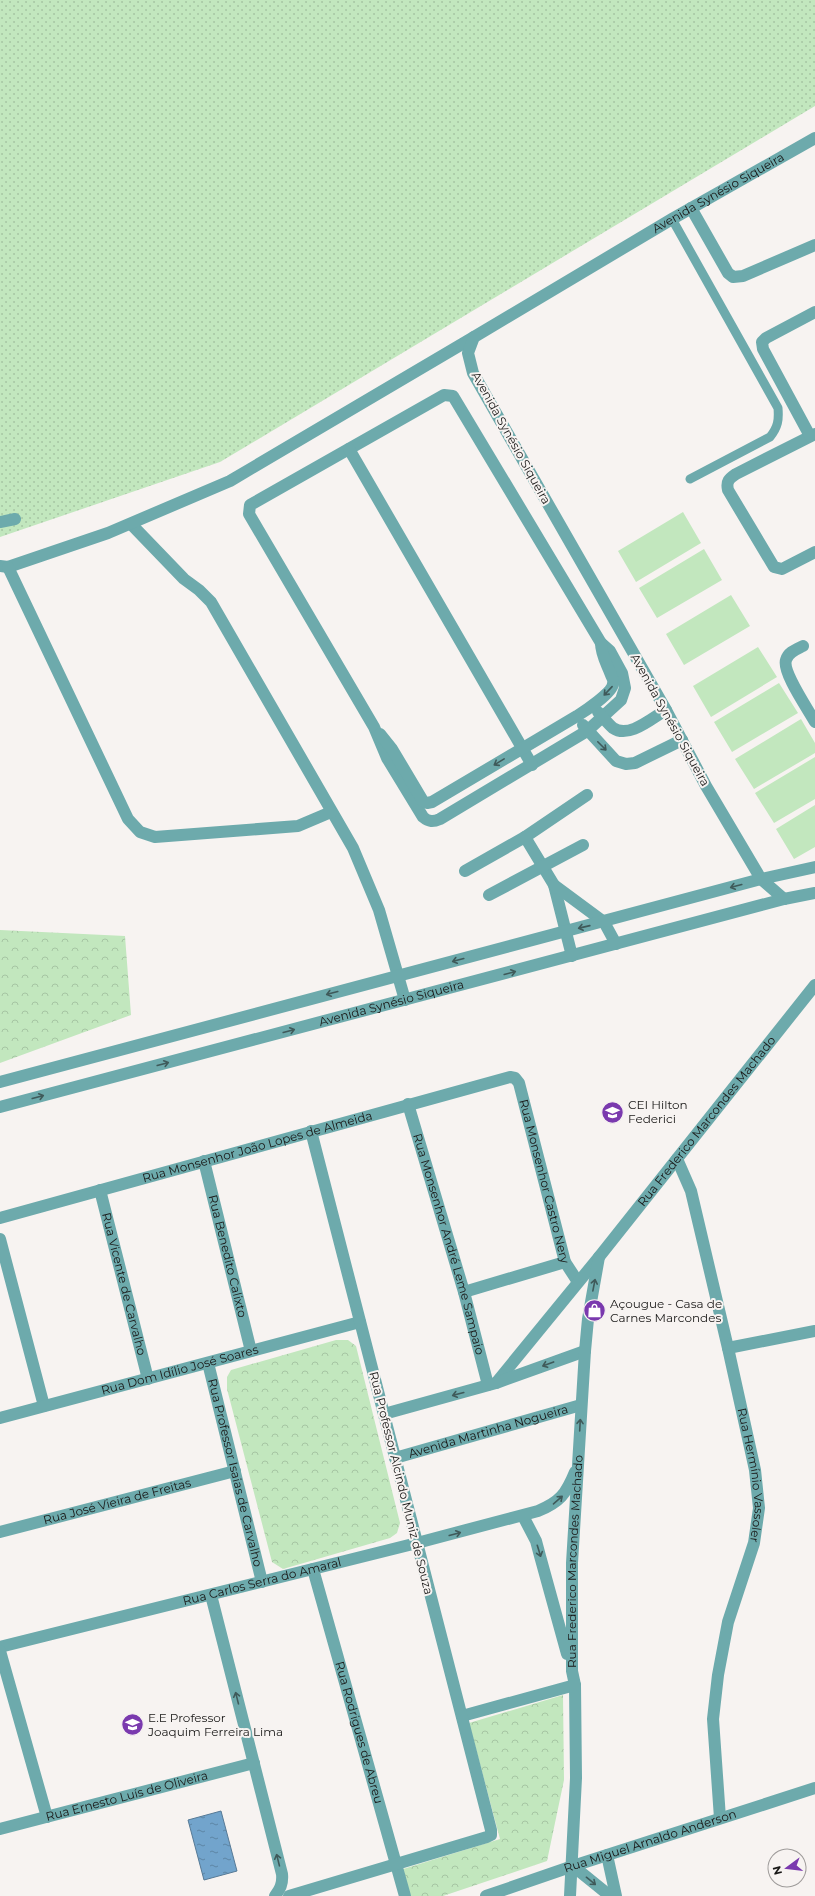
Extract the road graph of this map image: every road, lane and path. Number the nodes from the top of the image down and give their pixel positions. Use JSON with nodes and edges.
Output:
{"nodes":[{"id":1,"x":815,"y":138,"type":"edge"},
{"id":2,"x":691,"y":208,"type":"junction"},
{"id":3,"x":672,"y":219,"type":"junction"},
{"id":4,"x":815,"y":245,"type":"edge"},
{"id":5,"x":815,"y":312,"type":"edge"},
{"id":6,"x":474,"y":336,"type":"junction"},
{"id":7,"x":813,"y":435,"type":"edge"},
{"id":8,"x":349,"y":449,"type":"junction"},
{"id":9,"x":690,"y":479,"type":"dead end"},
{"id":10,"x":15,"y":519,"type":"dead end"},
{"id":11,"x":0,"y":522,"type":"edge"},
{"id":12,"x":131,"y":524,"type":"junction"},
{"id":13,"x":815,"y":552,"type":"edge"},
{"id":14,"x":4,"y":566,"type":"edge"},
{"id":15,"x":600,"y":643,"type":"junction"},
{"id":16,"x":803,"y":646,"type":"dead end"},
{"id":17,"x":593,"y":706,"type":"junction"},
{"id":18,"x":666,"y":710,"type":"junction"},
{"id":19,"x":576,"y":716,"type":"junction"},
{"id":20,"x":603,"y":717,"type":"junction"},
{"id":21,"x":815,"y":722,"type":"edge"},
{"id":22,"x":374,"y":727,"type":"junction"},
{"id":23,"x":587,"y":731,"type":"junction"},
{"id":24,"x":682,"y":740,"type":"junction"},
{"id":25,"x":522,"y":748,"type":"junction"},
{"id":26,"x":532,"y":765,"type":"junction"},
{"id":27,"x":588,"y":795,"type":"dead end"},
{"id":28,"x":331,"y":812,"type":"junction"},
{"id":29,"x":525,"y":837,"type":"junction"},
{"id":30,"x":583,"y":844,"type":"dead end"},
{"id":31,"x":542,"y":866,"type":"junction"},
{"id":32,"x":815,"y":867,"type":"edge"},
{"id":33,"x":465,"y":871,"type":"dead end"},
{"id":34,"x":761,"y":879,"type":"junction"},
{"id":35,"x":554,"y":885,"type":"junction"},
{"id":36,"x":815,"y":893,"type":"edge"},
{"id":37,"x":489,"y":895,"type":"dead end"},
{"id":38,"x":784,"y":899,"type":"junction"},
{"id":39,"x":604,"y":922,"type":"junction"},
{"id":40,"x":565,"y":931,"type":"junction"},
{"id":41,"x":616,"y":944,"type":"junction"},
{"id":42,"x":572,"y":956,"type":"junction"},
{"id":43,"x":398,"y":976,"type":"junction"},
{"id":44,"x":815,"y":986,"type":"edge"},
{"id":45,"x":405,"y":1000,"type":"junction"},
{"id":46,"x":515,"y":1078,"type":"joint"},
{"id":47,"x":0,"y":1082,"type":"edge"},
{"id":48,"x":408,"y":1104,"type":"junction"},
{"id":49,"x":0,"y":1107,"type":"edge"},
{"id":50,"x":311,"y":1131,"type":"junction"},
{"id":51,"x":677,"y":1160,"type":"junction"},
{"id":52,"x":204,"y":1161,"type":"junction"},
{"id":53,"x":100,"y":1190,"type":"junction"},
{"id":54,"x":0,"y":1218,"type":"edge"},
{"id":55,"x":0,"y":1239,"type":"edge"},
{"id":56,"x":599,"y":1257,"type":"junction"},
{"id":57,"x":565,"y":1262,"type":"junction"},
{"id":58,"x":578,"y":1282,"type":"junction"},
{"id":59,"x":464,"y":1292,"type":"junction"},
{"id":60,"x":360,"y":1322,"type":"junction"},
{"id":61,"x":815,"y":1331,"type":"edge"},
{"id":62,"x":728,"y":1348,"type":"junction"},
{"id":63,"x":251,"y":1351,"type":"junction"},
{"id":64,"x":585,"y":1351,"type":"junction"},
{"id":65,"x":208,"y":1363,"type":"junction"},
{"id":66,"x":148,"y":1379,"type":"junction"},
{"id":67,"x":492,"y":1384,"type":"junction"},
{"id":68,"x":581,"y":1405,"type":"junction"},
{"id":69,"x":44,"y":1406,"type":"junction"},
{"id":70,"x":384,"y":1414,"type":"junction"},
{"id":71,"x":0,"y":1418,"type":"edge"},
{"id":72,"x":395,"y":1458,"type":"junction"},
{"id":73,"x":578,"y":1464,"type":"junction"},
{"id":74,"x":235,"y":1471,"type":"junction"},
{"id":75,"x":523,"y":1516,"type":"junction"},
{"id":76,"x":0,"y":1532,"type":"edge"},
{"id":77,"x":417,"y":1543,"type":"junction"},
{"id":78,"x":313,"y":1569,"type":"junction"},
{"id":79,"x":262,"y":1582,"type":"junction"},
{"id":80,"x":211,"y":1594,"type":"junction"},
{"id":81,"x":0,"y":1647,"type":"edge"},
{"id":82,"x":0,"y":1651,"type":"edge"},
{"id":83,"x":572,"y":1671,"type":"junction"},
{"id":84,"x":575,"y":1685,"type":"junction"},
{"id":85,"x":462,"y":1716,"type":"junction"},
{"id":86,"x":254,"y":1763,"type":"junction"},
{"id":87,"x":815,"y":1788,"type":"edge"},
{"id":88,"x":47,"y":1817,"type":"junction"},
{"id":89,"x":720,"y":1818,"type":"junction"},
{"id":90,"x":0,"y":1829,"type":"edge"},
{"id":91,"x":607,"y":1855,"type":"junction"},
{"id":92,"x":395,"y":1864,"type":"junction"},
{"id":93,"x":573,"y":1866,"type":"junction"},
{"id":94,"x":275,"y":1896,"type":"edge"},
{"id":95,"x":289,"y":1896,"type":"edge"},
{"id":96,"x":405,"y":1896,"type":"edge"},
{"id":97,"x":486,"y":1896,"type":"edge"},
{"id":98,"x":570,"y":1896,"type":"edge"},
{"id":99,"x":610,"y":1896,"type":"edge"},
{"id":100,"x":616,"y":1896,"type":"edge"}],
"edges":[{"from":1,"to":2,"type":"street","name":"Avenida Synésio Siqueira"},
{"from":2,"to":3,"type":"street","name":"Avenida Synésio Siqueira"},
{"from":2,"to":4,"type":"street"},
{"from":3,"to":6,"type":"street","name":"Avenida Synésio Siqueira"},
{"from":3,"to":9,"type":"lane"},
{"from":5,"to":7,"type":"street"},
{"from":6,"to":12,"type":"street"},
{"from":6,"to":18,"type":"street","name":"Avenida Synésio Siqueira"},
{"from":7,"to":13,"type":"street"},
{"from":8,"to":15,"type":"street"},
{"from":8,"to":22,"type":"street"},
{"from":8,"to":25,"type":"street"},
{"from":10,"to":11,"type":"street"},
{"from":12,"to":14,"type":"street"},
{"from":12,"to":28,"type":"street"},
{"from":14,"to":28,"type":"street"},
{"from":15,"to":17,"type":"street","one_way":true},
{"from":15,"to":20,"type":"street"},
{"from":16,"to":21,"type":"street"},
{"from":17,"to":19,"type":"street"},
{"from":17,"to":20,"type":"street"},
{"from":18,"to":20,"type":"street"},
{"from":18,"to":24,"type":"street","name":"Avenida Synésio Siqueira"},
{"from":19,"to":23,"type":"street"},
{"from":19,"to":25,"type":"street"},
{"from":20,"to":23,"type":"street"},
{"from":25,"to":22,"type":"street","one_way":true},
{"from":22,"to":26,"type":"street"},
{"from":23,"to":24,"type":"street","one_way":true},
{"from":23,"to":26,"type":"street"},
{"from":24,"to":34,"type":"street","name":"Avenida Synésio Siqueira"},
{"from":25,"to":26,"type":"street"},
{"from":27,"to":29,"type":"street"},
{"from":28,"to":43,"type":"street"},
{"from":29,"to":31,"type":"street"},
{"from":29,"to":33,"type":"street"},
{"from":30,"to":31,"type":"street"},
{"from":31,"to":35,"type":"street"},
{"from":31,"to":37,"type":"street"},
{"from":32,"to":34,"type":"street"},
{"from":34,"to":38,"type":"street","name":"Avenida Synésio Siqueira"},
{"from":34,"to":39,"type":"street","one_way":true},
{"from":35,"to":39,"type":"street"},
{"from":35,"to":40,"type":"street"},
{"from":36,"to":38,"type":"street","name":"Avenida Synésio Siqueira"},
{"from":38,"to":41,"type":"street","name":"Avenida Synésio Siqueira"},
{"from":39,"to":40,"type":"street","one_way":true},
{"from":39,"to":41,"type":"street"},
{"from":40,"to":42,"type":"street"},
{"from":40,"to":43,"type":"street","one_way":true},
{"from":41,"to":42,"type":"street","name":"Avenida Synésio Siqueira"},
{"from":45,"to":42,"type":"street","name":"Avenida Synésio Siqueira","one_way":true},
{"from":43,"to":45,"type":"street"},
{"from":43,"to":47,"type":"street","one_way":true},
{"from":44,"to":51,"type":"street","name":"Rua Frederico Marcondes Machado"},
{"from":49,"to":45,"type":"street","name":"Avenida Synésio Siqueira","one_way":true},
{"from":46,"to":48,"type":"street","name":"Rua Monsenhor João Lopes de Almeida"},
{"from":46,"to":57,"type":"street","name":"Rua Monsenhor Castro Nery"},
{"from":48,"to":50,"type":"street","name":"Rua Monsenhor João Lopes de Almeida"},
{"from":48,"to":59,"type":"street","name":"Rua Monsenhor André Leme Sampaio"},
{"from":50,"to":52,"type":"street","name":"Rua Monsenhor João Lopes de Almeida"},
{"from":50,"to":60,"type":"street","name":"Rua Professor Alcindo Muniz de Souza"},
{"from":51,"to":56,"type":"street","name":"Rua Frederico Marcondes Machado"},
{"from":51,"to":62,"type":"street","name":"Rua Hermínio Vassoler"},
{"from":52,"to":53,"type":"street","name":"Rua Monsenhor João Lopes de Almeida"},
{"from":52,"to":63,"type":"street","name":"Rua Benedito Calixto"},
{"from":53,"to":54,"type":"street","name":"Rua Monsenhor João Lopes de Almeida"},
{"from":53,"to":66,"type":"street","name":"Rua Vicente de Carvalho"},
{"from":55,"to":69,"type":"street"},
{"from":56,"to":58,"type":"street","name":"Rua Frederico Marcondes Machado"},
{"from":64,"to":56,"type":"street","name":"Rua Frederico Marcondes Machado","one_way":true},
{"from":57,"to":58,"type":"street","name":"Rua Monsenhor Castro Nery"},
{"from":57,"to":59,"type":"street"},
{"from":58,"to":67,"type":"street","name":"Rua Frederico Marcondes Machado"},
{"from":59,"to":67,"type":"street","name":"Rua Monsenhor André Leme Sampaio"},
{"from":60,"to":63,"type":"street","name":"Rua Dom Idílio José Soares"},
{"from":60,"to":70,"type":"street","name":"Rua Professor Alcindo Muniz de Souza"},
{"from":61,"to":62,"type":"street"},
{"from":62,"to":89,"type":"street","name":"Rua Hermínio Vassoler"},
{"from":63,"to":65,"type":"street","name":"Rua Dom Idílio José Soares"},
{"from":64,"to":67,"type":"street","one_way":true},
{"from":64,"to":68,"type":"street","name":"Rua Frederico Marcondes Machado"},
{"from":65,"to":66,"type":"street","name":"Rua Dom Idílio José Soares"},
{"from":65,"to":74,"type":"street","name":"Rua Professor Isaias de Carvalho"},
{"from":66,"to":69,"type":"street","name":"Rua Dom Idílio José Soares"},
{"from":67,"to":70,"type":"street","one_way":true},
{"from":68,"to":72,"type":"street","name":"Avenida Martinha Nogueira"},
{"from":73,"to":68,"type":"street","name":"Rua Frederico Marcondes Machado","one_way":true},
{"from":69,"to":71,"type":"street","name":"Rua Dom Idílio José Soares"},
{"from":70,"to":72,"type":"street","name":"Rua Professor Alcindo Muniz de Souza"},
{"from":72,"to":77,"type":"street","name":"Rua Professor Alcindo Muniz de Souza"},
{"from":75,"to":73,"type":"street","name":"Rua Carlos Serra do Amaral","one_way":true},
{"from":73,"to":83,"type":"street","name":"Rua Frederico Marcondes Machado"},
{"from":74,"to":76,"type":"street","name":"Rua José Vieira de Freitas"},
{"from":74,"to":79,"type":"street","name":"Rua Professor Isaias de Carvalho"},
{"from":77,"to":75,"type":"street","name":"Rua Carlos Serra do Amaral","one_way":true},
{"from":75,"to":83,"type":"street","one_way":true},
{"from":77,"to":78,"type":"street","name":"Rua Carlos Serra do Amaral"},
{"from":77,"to":85,"type":"street","name":"Rua Professor Alcindo Muniz de Souza"},
{"from":78,"to":79,"type":"street","name":"Rua Carlos Serra do Amaral"},
{"from":78,"to":92,"type":"street","name":"Rua Rodrigues de Abreu"},
{"from":79,"to":80,"type":"street","name":"Rua Carlos Serra do Amaral"},
{"from":80,"to":81,"type":"street","name":"Rua Carlos Serra do Amaral"},
{"from":86,"to":80,"type":"street","one_way":true},
{"from":82,"to":88,"type":"street"},
{"from":83,"to":84,"type":"street","name":"Rua Frederico Marcondes Machado"},
{"from":84,"to":85,"type":"street"},
{"from":84,"to":93,"type":"street","name":"Rua Frederico Marcondes Machado"},
{"from":85,"to":92,"type":"street","name":"Rua Professor Alcindo Muniz de Souza"},
{"from":86,"to":88,"type":"street","name":"Rua Ernesto Luís de Oliveira"},
{"from":94,"to":86,"type":"street","one_way":true},
{"from":87,"to":89,"type":"street","name":"Rua Miguel Arnaldo Anderson"},
{"from":88,"to":90,"type":"street","name":"Rua Ernesto Luís de Oliveira"},
{"from":89,"to":91,"type":"street","name":"Rua Miguel Arnaldo Anderson"},
{"from":91,"to":93,"type":"street","name":"Rua Miguel Arnaldo Anderson"},
{"from":91,"to":100,"type":"street"},
{"from":92,"to":95,"type":"street"},
{"from":92,"to":96,"type":"street","name":"Rua Rodrigues de Abreu"},
{"from":93,"to":97,"type":"street","name":"Rua Miguel Arnaldo Anderson"},
{"from":93,"to":98,"type":"street","name":"Rua Frederico Marcondes Machado"},
{"from":93,"to":99,"type":"street","one_way":true}]}
